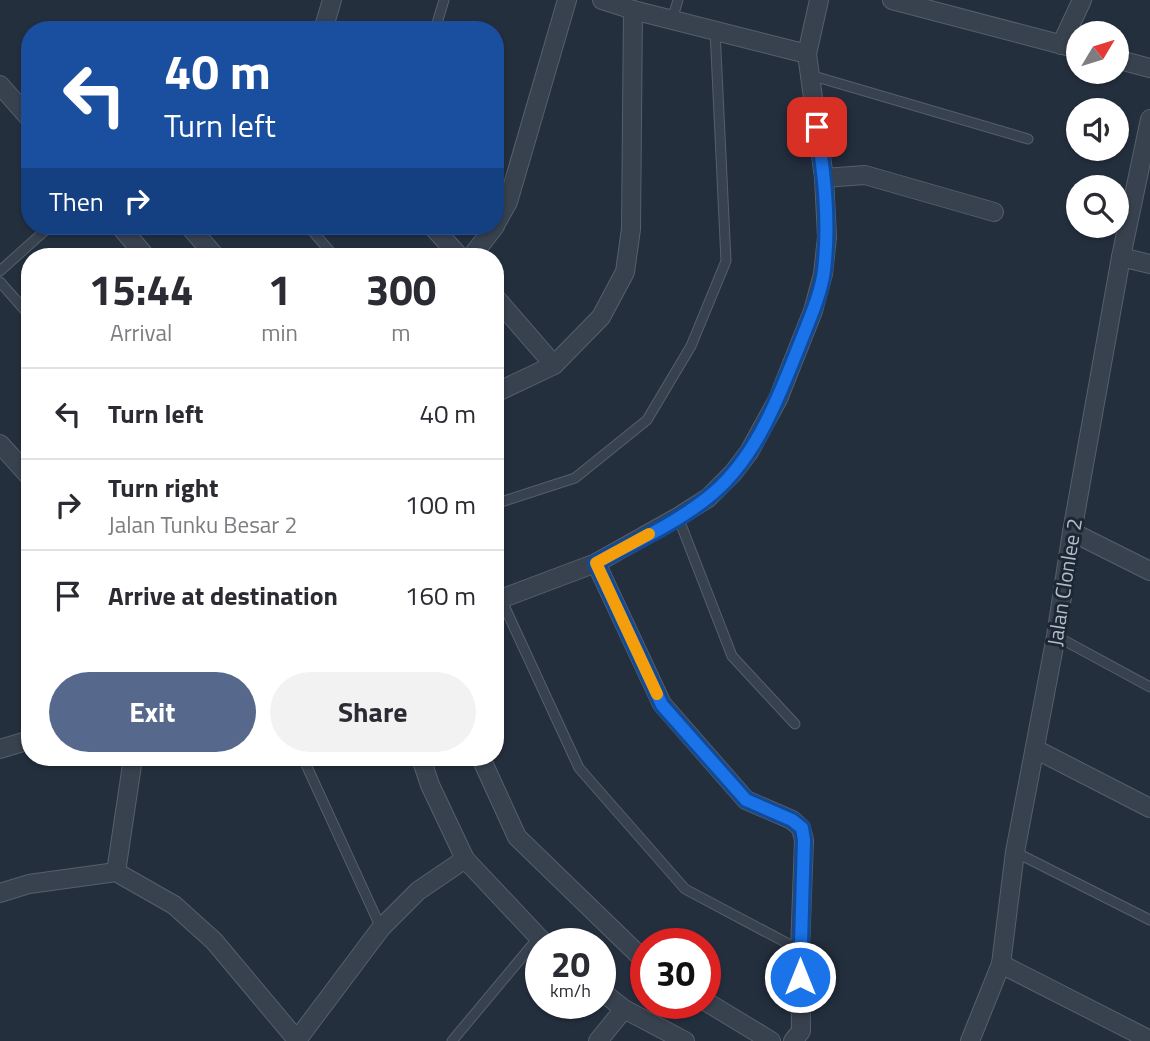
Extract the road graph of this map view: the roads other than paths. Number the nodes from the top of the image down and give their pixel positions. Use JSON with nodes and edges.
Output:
{"nodes":[{"id":1,"x":332,"y":0,"type":"edge"},
{"id":2,"x":444,"y":0,"type":"edge"},
{"id":3,"x":567,"y":0,"type":"edge"},
{"id":4,"x":602,"y":0,"type":"edge"},
{"id":5,"x":678,"y":0,"type":"edge"},
{"id":6,"x":820,"y":0,"type":"edge"},
{"id":7,"x":892,"y":0,"type":"edge"},
{"id":8,"x":1082,"y":0,"type":"edge"},
{"id":9,"x":633,"y":10,"type":"junction"},
{"id":10,"x":672,"y":20,"type":"junction"},
{"id":11,"x":326,"y":21,"type":"edge"},
{"id":12,"x":438,"y":21,"type":"edge"},
{"id":13,"x":1077,"y":21,"type":"edge"},
{"id":14,"x":715,"y":30,"type":"junction"},
{"id":15,"x":1066,"y":46,"type":"edge"},
{"id":16,"x":807,"y":54,"type":"junction"},
{"id":17,"x":1129,"y":62,"type":"edge"},
{"id":18,"x":1150,"y":68,"type":"edge"},
{"id":19,"x":809,"y":75,"type":"junction"},
{"id":20,"x":0,"y":85,"type":"edge"},
{"id":21,"x":21,"y":110,"type":"edge"},
{"id":22,"x":1150,"y":119,"type":"edge"},
{"id":23,"x":1028,"y":139,"type":"dead end"},
{"id":24,"x":824,"y":178,"type":"junction"},
{"id":25,"x":504,"y":209,"type":"edge"},
{"id":26,"x":994,"y":212,"type":"dead end"},
{"id":27,"x":40,"y":235,"type":"edge"},
{"id":28,"x":440,"y":235,"type":"edge"},
{"id":29,"x":26,"y":248,"type":"edge"},
{"id":30,"x":452,"y":248,"type":"edge"},
{"id":31,"x":21,"y":252,"type":"edge"},
{"id":32,"x":1121,"y":257,"type":"junction"},
{"id":33,"x":1150,"y":264,"type":"edge"},
{"id":34,"x":0,"y":271,"type":"edge"},
{"id":35,"x":0,"y":282,"type":"edge"},
{"id":36,"x":21,"y":306,"type":"edge"},
{"id":37,"x":504,"y":307,"type":"edge"},
{"id":38,"x":554,"y":365,"type":"junction"},
{"id":39,"x":504,"y":389,"type":"edge"},
{"id":40,"x":0,"y":444,"type":"edge"},
{"id":41,"x":21,"y":467,"type":"edge"},
{"id":42,"x":504,"y":502,"type":"edge"},
{"id":43,"x":678,"y":517,"type":"junction"},
{"id":44,"x":1072,"y":532,"type":"junction"},
{"id":45,"x":596,"y":563,"type":"junction"},
{"id":46,"x":1150,"y":571,"type":"edge"},
{"id":47,"x":504,"y":598,"type":"edge"},
{"id":48,"x":504,"y":612,"type":"edge"},
{"id":49,"x":1056,"y":636,"type":"junction"},
{"id":50,"x":1150,"y":687,"type":"edge"},
{"id":51,"x":795,"y":724,"type":"dead end"},
{"id":52,"x":21,"y":743,"type":"edge"},
{"id":53,"x":0,"y":749,"type":"edge"},
{"id":54,"x":1035,"y":749,"type":"junction"},
{"id":55,"x":132,"y":766,"type":"edge"},
{"id":56,"x":307,"y":766,"type":"edge"},
{"id":57,"x":424,"y":766,"type":"edge"},
{"id":58,"x":485,"y":766,"type":"edge"},
{"id":59,"x":1150,"y":808,"type":"edge"},
{"id":60,"x":1015,"y":852,"type":"junction"},
{"id":61,"x":465,"y":859,"type":"junction"},
{"id":62,"x":116,"y":872,"type":"junction"},
{"id":63,"x":0,"y":894,"type":"edge"},
{"id":64,"x":1150,"y":920,"type":"edge"},
{"id":65,"x":381,"y":928,"type":"junction"},
{"id":66,"x":529,"y":928,"type":"edge"},
{"id":67,"x":630,"y":946,"type":"edge"},
{"id":68,"x":800,"y":950,"type":"junction"},
{"id":69,"x":525,"y":959,"type":"edge"},
{"id":70,"x":1001,"y":964,"type":"junction"},
{"id":71,"x":616,"y":1003,"type":"edge"},
{"id":72,"x":624,"y":1009,"type":"junction"},
{"id":73,"x":721,"y":1011,"type":"edge"},
{"id":74,"x":297,"y":1040,"type":"edge"},
{"id":75,"x":1150,"y":1040,"type":"edge"},
{"id":76,"x":452,"y":1041,"type":"edge"},
{"id":77,"x":598,"y":1041,"type":"edge"},
{"id":78,"x":685,"y":1041,"type":"edge"},
{"id":79,"x":771,"y":1041,"type":"edge"},
{"id":80,"x":793,"y":1041,"type":"edge"},
{"id":81,"x":970,"y":1041,"type":"edge"}],
"edges":[{"from":1,"to":11,"type":"street"},
{"from":2,"to":12,"type":"lane"},
{"from":3,"to":25,"type":"street"},
{"from":4,"to":9,"type":"street"},
{"from":5,"to":10,"type":"lane"},
{"from":6,"to":16,"type":"street"},
{"from":7,"to":15,"type":"street"},
{"from":8,"to":13,"type":"street"},
{"from":9,"to":10,"type":"street"},
{"from":9,"to":38,"type":"street"},
{"from":10,"to":14,"type":"street"},
{"from":14,"to":16,"type":"street"},
{"from":14,"to":42,"type":"lane"},
{"from":16,"to":19,"type":"street"},
{"from":17,"to":18,"type":"street"},
{"from":19,"to":23,"type":"lane"},
{"from":19,"to":24,"type":"street"},
{"from":20,"to":21,"type":"street"},
{"from":22,"to":32,"type":"street","name":"Jalan Clonlee 2"},
{"from":24,"to":26,"type":"street"},
{"from":24,"to":43,"type":"street"},
{"from":27,"to":29,"type":"lane"},
{"from":28,"to":30,"type":"street"},
{"from":31,"to":34,"type":"lane"},
{"from":32,"to":33,"type":"street"},
{"from":32,"to":44,"type":"street","name":"Jalan Clonlee 2"},
{"from":35,"to":36,"type":"lane"},
{"from":37,"to":38,"type":"street"},
{"from":38,"to":39,"type":"street"},
{"from":40,"to":41,"type":"street"},
{"from":43,"to":45,"type":"street"},
{"from":43,"to":51,"type":"lane"},
{"from":44,"to":46,"type":"street"},
{"from":44,"to":49,"type":"street","name":"Jalan Clonlee 2"},
{"from":45,"to":47,"type":"street"},
{"from":45,"to":68,"type":"street"},
{"from":48,"to":68,"type":"lane"},
{"from":49,"to":50,"type":"lane"},
{"from":49,"to":54,"type":"street","name":"Jalan Clonlee 2"},
{"from":52,"to":53,"type":"street"},
{"from":54,"to":59,"type":"street"},
{"from":54,"to":60,"type":"street","name":"Jalan Clonlee 2"},
{"from":55,"to":62,"type":"street"},
{"from":56,"to":65,"type":"lane"},
{"from":57,"to":61,"type":"street"},
{"from":58,"to":67,"type":"street"},
{"from":60,"to":64,"type":"lane"},
{"from":60,"to":70,"type":"street","name":"Jalan Clonlee 2"},
{"from":61,"to":65,"type":"street"},
{"from":61,"to":66,"type":"street"},
{"from":62,"to":63,"type":"street"},
{"from":62,"to":74,"type":"street"},
{"from":65,"to":74,"type":"street"},
{"from":68,"to":80,"type":"street"},
{"from":69,"to":76,"type":"lane"},
{"from":70,"to":75,"type":"street"},
{"from":70,"to":81,"type":"street","name":"Jalan Clonlee 2"},
{"from":71,"to":72,"type":"street"},
{"from":72,"to":77,"type":"street"},
{"from":72,"to":78,"type":"street"},
{"from":73,"to":79,"type":"street"}]}
